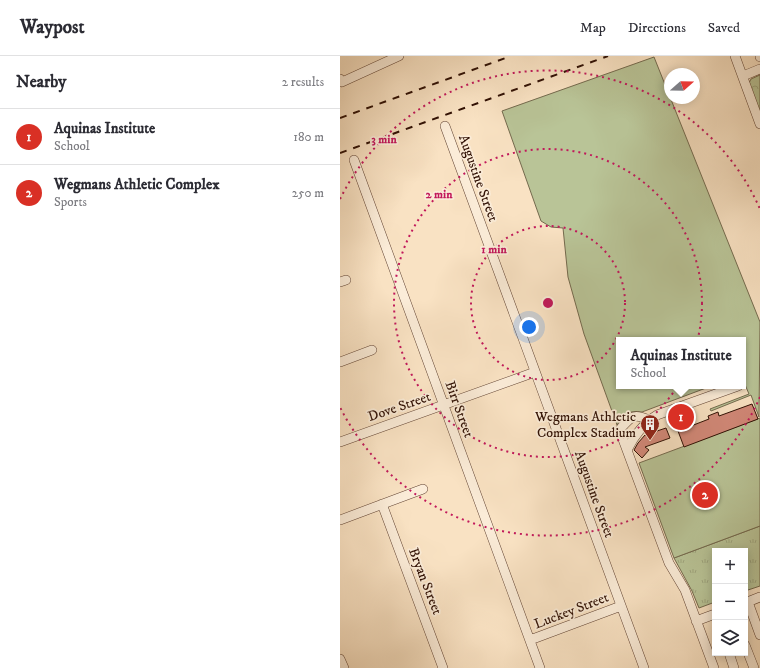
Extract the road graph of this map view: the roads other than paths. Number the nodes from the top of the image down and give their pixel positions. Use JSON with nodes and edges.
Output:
{"nodes":[{"id":1,"x":399,"y":56,"type":"edge"},
{"id":2,"x":735,"y":56,"type":"edge"},
{"id":3,"x":760,"y":70,"type":"edge"},
{"id":4,"x":743,"y":76,"type":"junction"},
{"id":5,"x":340,"y":79,"type":"edge"},
{"id":6,"x":760,"y":124,"type":"edge"},
{"id":7,"x":445,"y":126,"type":"dead end"},
{"id":8,"x":354,"y":160,"type":"dead end"},
{"id":9,"x":372,"y":350,"type":"dead end"},
{"id":10,"x":340,"y":362,"type":"edge"},
{"id":11,"x":535,"y":372,"type":"junction"},
{"id":12,"x":731,"y":389,"type":"edge"},
{"id":13,"x":444,"y":405,"type":"junction"},
{"id":14,"x":649,"y":420,"type":"junction"},
{"id":15,"x":340,"y":442,"type":"edge"},
{"id":16,"x":627,"y":450,"type":"junction"},
{"id":17,"x":423,"y":489,"type":"dead end"},
{"id":18,"x":382,"y":504,"type":"junction"},
{"id":19,"x":340,"y":520,"type":"edge"},
{"id":20,"x":760,"y":597,"type":"edge"},
{"id":21,"x":748,"y":602,"type":"edge"},
{"id":22,"x":748,"y":605,"type":"edge"},
{"id":23,"x":621,"y":606,"type":"junction"},
{"id":24,"x":712,"y":615,"type":"edge"},
{"id":25,"x":696,"y":621,"type":"junction"},
{"id":26,"x":760,"y":635,"type":"edge"},
{"id":27,"x":530,"y":640,"type":"junction"},
{"id":28,"x":748,"y":653,"type":"edge"},
{"id":29,"x":730,"y":656,"type":"edge"},
{"id":30,"x":340,"y":659,"type":"edge"},
{"id":31,"x":344,"y":668,"type":"edge"},
{"id":32,"x":443,"y":668,"type":"edge"},
{"id":33,"x":540,"y":668,"type":"edge"},
{"id":34,"x":644,"y":668,"type":"edge"},
{"id":35,"x":714,"y":668,"type":"edge"},
{"id":36,"x":734,"y":668,"type":"edge"},
{"id":37,"x":754,"y":668,"type":"edge"}],
"edges":[{"from":1,"to":5,"type":"street"},
{"from":2,"to":4,"type":"street"},
{"from":3,"to":4,"type":"street"},
{"from":4,"to":6,"type":"street"},
{"from":7,"to":11,"type":"street","name":"Augustine Street"},
{"from":8,"to":13,"type":"street","name":"Birr Street"},
{"from":9,"to":10,"type":"street"},
{"from":11,"to":13,"type":"street","name":"Dove Street"},
{"from":11,"to":23,"type":"street","name":"Augustine Street"},
{"from":12,"to":14,"type":"street"},
{"from":13,"to":15,"type":"street","name":"Dove Street"},
{"from":13,"to":27,"type":"street","name":"Birr Street"},
{"from":14,"to":16,"type":"street"},
{"from":14,"to":16,"type":"street"},
{"from":16,"to":25,"type":"street"},
{"from":17,"to":18,"type":"street"},
{"from":18,"to":19,"type":"street"},
{"from":18,"to":32,"type":"street","name":"Bryan Street"},
{"from":20,"to":21,"type":"street"},
{"from":22,"to":26,"type":"street"},
{"from":23,"to":27,"type":"street","name":"Luckey Street"},
{"from":23,"to":34,"type":"street","name":"Augustine Street"},
{"from":24,"to":25,"type":"street"},
{"from":25,"to":35,"type":"street"},
{"from":27,"to":33,"type":"street","name":"Birr Street"},
{"from":28,"to":37,"type":"street"},
{"from":29,"to":36,"type":"street"},
{"from":30,"to":31,"type":"street"}]}
